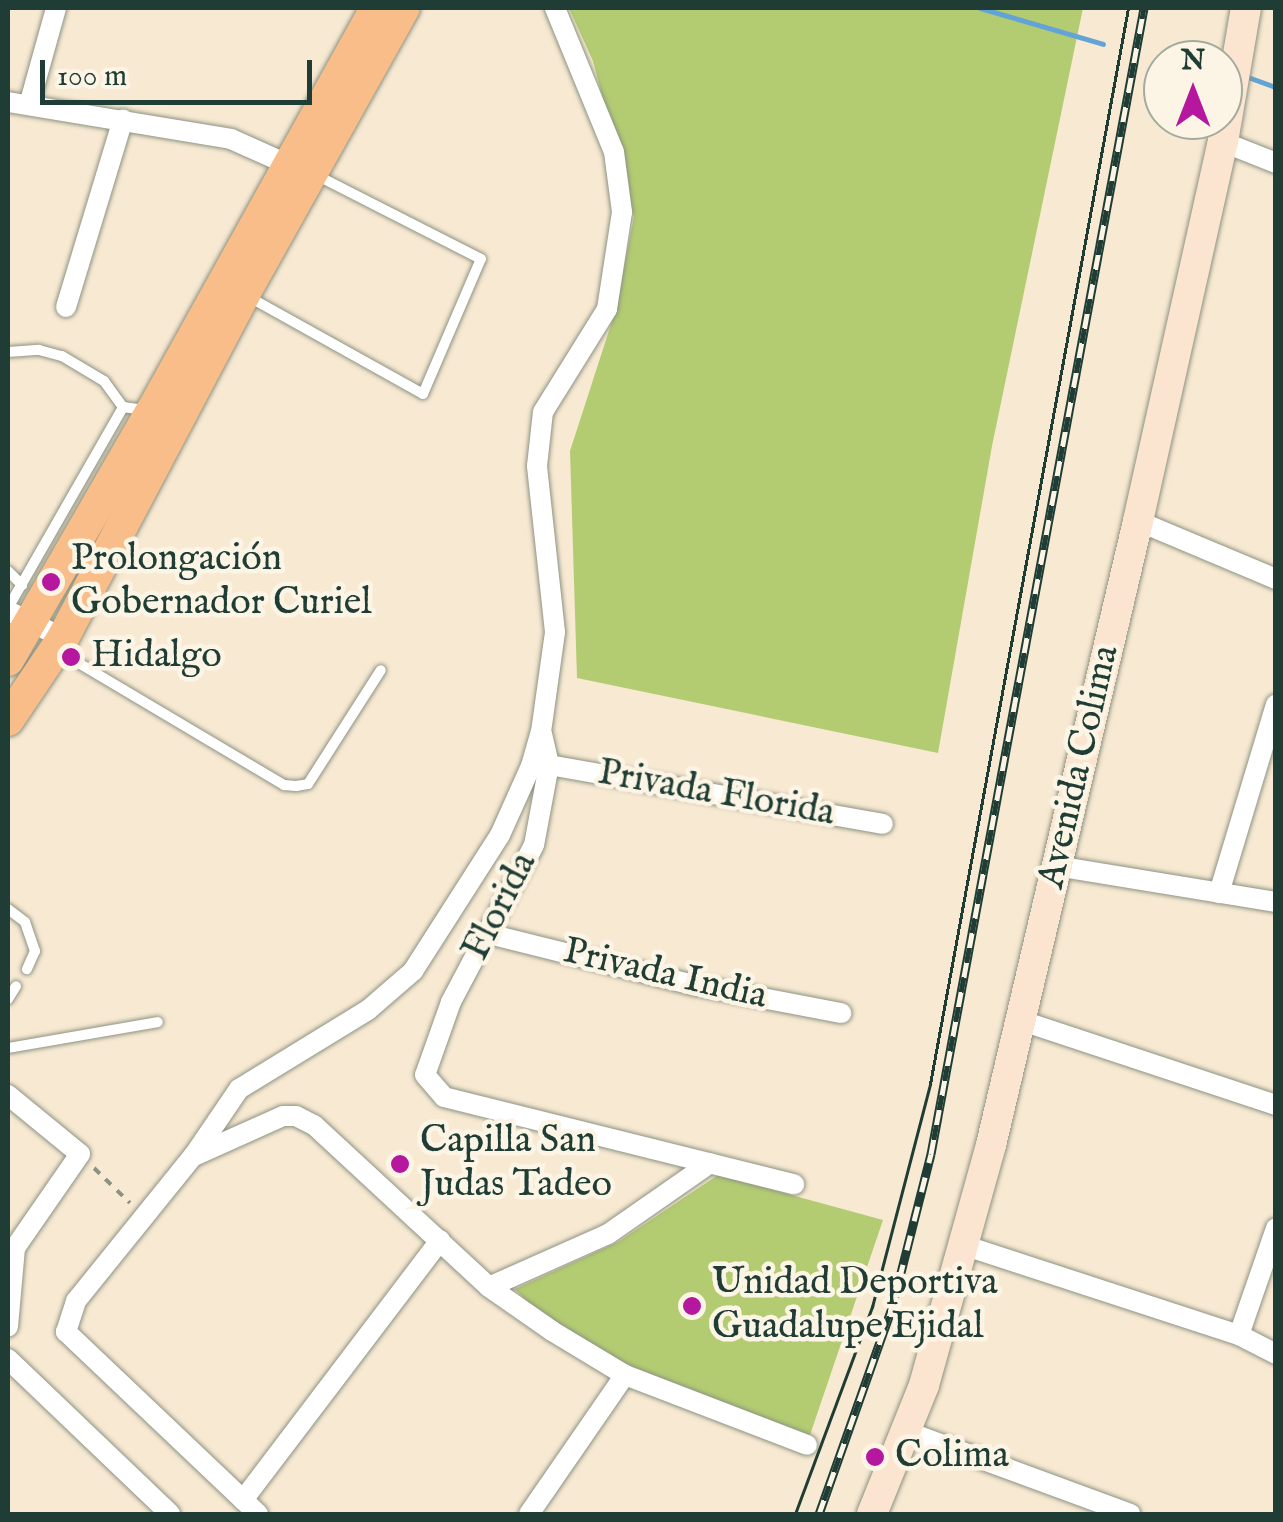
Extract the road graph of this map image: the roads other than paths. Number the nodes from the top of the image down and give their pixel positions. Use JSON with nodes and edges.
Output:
{"nodes":[{"id":1,"x":56,"y":8,"type":"edge"},
{"id":2,"x":376,"y":8,"type":"edge"},
{"id":3,"x":404,"y":8,"type":"edge"},
{"id":4,"x":556,"y":8,"type":"edge"},
{"id":5,"x":1246,"y":8,"type":"edge"},
{"id":6,"x":8,"y":102,"type":"edge"},
{"id":7,"x":29,"y":105,"type":"junction"},
{"id":8,"x":123,"y":119,"type":"junction"},
{"id":9,"x":1223,"y":142,"type":"junction"},
{"id":10,"x":1276,"y":163,"type":"edge"},
{"id":11,"x":300,"y":169,"type":"junction"},
{"id":12,"x":244,"y":294,"type":"junction"},
{"id":13,"x":66,"y":307,"type":"dead end"},
{"id":14,"x":8,"y":352,"type":"edge"},
{"id":15,"x":137,"y":409,"type":"junction"},
{"id":16,"x":1138,"y":521,"type":"junction"},
{"id":17,"x":8,"y":571,"type":"edge"},
{"id":18,"x":1276,"y":579,"type":"edge"},
{"id":19,"x":22,"y":585,"type":"junction"},
{"id":20,"x":15,"y":614,"type":"edge"},
{"id":21,"x":59,"y":643,"type":"junction"},
{"id":22,"x":8,"y":660,"type":"edge"},
{"id":23,"x":381,"y":670,"type":"dead end"},
{"id":24,"x":1276,"y":704,"type":"edge"},
{"id":25,"x":8,"y":720,"type":"edge"},
{"id":26,"x":542,"y":732,"type":"junction"},
{"id":27,"x":549,"y":765,"type":"junction"},
{"id":28,"x":882,"y":824,"type":"dead end"},
{"id":29,"x":1056,"y":866,"type":"junction"},
{"id":30,"x":1219,"y":892,"type":"junction"},
{"id":31,"x":1276,"y":902,"type":"edge"},
{"id":32,"x":8,"y":910,"type":"edge"},
{"id":33,"x":490,"y":934,"type":"junction"},
{"id":34,"x":28,"y":969,"type":"dead end"},
{"id":35,"x":16,"y":986,"type":"dead end"},
{"id":36,"x":8,"y":999,"type":"edge"},
{"id":37,"x":842,"y":1013,"type":"dead end"},
{"id":38,"x":1019,"y":1020,"type":"junction"},
{"id":39,"x":158,"y":1022,"type":"dead end"},
{"id":40,"x":8,"y":1048,"type":"edge"},
{"id":41,"x":8,"y":1095,"type":"edge"},
{"id":42,"x":1276,"y":1105,"type":"edge"},
{"id":43,"x":194,"y":1156,"type":"junction"},
{"id":44,"x":710,"y":1163,"type":"junction"},
{"id":45,"x":794,"y":1184,"type":"dead end"},
{"id":46,"x":1276,"y":1228,"type":"edge"},
{"id":47,"x":440,"y":1240,"type":"junction"},
{"id":48,"x":963,"y":1245,"type":"junction"},
{"id":49,"x":489,"y":1287,"type":"junction"},
{"id":50,"x":8,"y":1327,"type":"edge"},
{"id":51,"x":1238,"y":1335,"type":"junction"},
{"id":52,"x":1276,"y":1354,"type":"edge"},
{"id":53,"x":8,"y":1360,"type":"edge"},
{"id":54,"x":626,"y":1375,"type":"junction"},
{"id":55,"x":905,"y":1431,"type":"junction"},
{"id":56,"x":807,"y":1445,"type":"dead end"},
{"id":57,"x":250,"y":1507,"type":"edge"},
{"id":58,"x":170,"y":1514,"type":"edge"},
{"id":59,"x":529,"y":1514,"type":"edge"},
{"id":60,"x":872,"y":1514,"type":"edge"},
{"id":61,"x":1130,"y":1514,"type":"edge"}],
"edges":[{"from":1,"to":7,"type":"street"},
{"from":2,"to":11,"type":"main road"},
{"from":3,"to":11,"type":"main road"},
{"from":4,"to":26,"type":"street"},
{"from":5,"to":9,"type":"street","name":"Avenida Colima"},
{"from":6,"to":7,"type":"street"},
{"from":7,"to":8,"type":"street"},
{"from":8,"to":11,"type":"street"},
{"from":8,"to":13,"type":"street"},
{"from":9,"to":10,"type":"street"},
{"from":9,"to":16,"type":"street","name":"Avenida Colima"},
{"from":11,"to":12,"type":"main road"},
{"from":11,"to":12,"type":"lane"},
{"from":11,"to":15,"type":"main road"},
{"from":12,"to":21,"type":"main road"},
{"from":14,"to":15,"type":"lane"},
{"from":15,"to":19,"type":"lane"},
{"from":15,"to":20,"type":"main road"},
{"from":16,"to":18,"type":"street"},
{"from":16,"to":29,"type":"street","name":"Avenida Colima"},
{"from":17,"to":19,"type":"lane"},
{"from":19,"to":20,"type":"lane"},
{"from":20,"to":21,"type":"street"},
{"from":20,"to":22,"type":"main road"},
{"from":21,"to":23,"type":"lane"},
{"from":21,"to":25,"type":"main road"},
{"from":24,"to":30,"type":"street"},
{"from":26,"to":27,"type":"street","name":"Florida"},
{"from":26,"to":43,"type":"street"},
{"from":27,"to":28,"type":"street","name":"Privada Florida"},
{"from":27,"to":33,"type":"street","name":"Florida"},
{"from":29,"to":30,"type":"street"},
{"from":29,"to":38,"type":"street","name":"Avenida Colima"},
{"from":30,"to":31,"type":"street"},
{"from":32,"to":34,"type":"lane"},
{"from":33,"to":37,"type":"street","name":"Privada India"},
{"from":33,"to":44,"type":"street","name":"Florida"},
{"from":35,"to":36,"type":"lane"},
{"from":38,"to":42,"type":"street"},
{"from":38,"to":48,"type":"street","name":"Avenida Colima"},
{"from":39,"to":40,"type":"lane"},
{"from":41,"to":50,"type":"street"},
{"from":43,"to":47,"type":"street"},
{"from":43,"to":57,"type":"street"},
{"from":44,"to":45,"type":"street"},
{"from":44,"to":49,"type":"street"},
{"from":46,"to":51,"type":"street"},
{"from":47,"to":49,"type":"street"},
{"from":47,"to":57,"type":"street"},
{"from":48,"to":51,"type":"street"},
{"from":48,"to":55,"type":"street","name":"Avenida Colima"},
{"from":49,"to":54,"type":"street"},
{"from":51,"to":52,"type":"street"},
{"from":53,"to":58,"type":"street"},
{"from":54,"to":56,"type":"street"},
{"from":54,"to":59,"type":"street"},
{"from":55,"to":60,"type":"street","name":"Avenida Colima"},
{"from":55,"to":61,"type":"street"}]}
